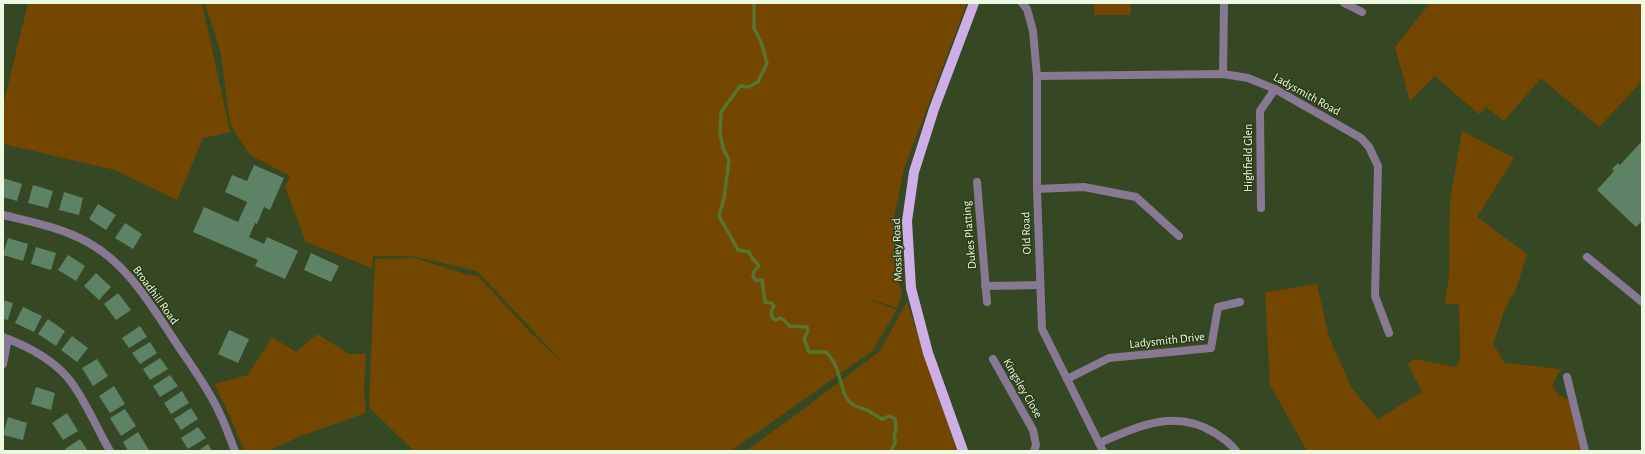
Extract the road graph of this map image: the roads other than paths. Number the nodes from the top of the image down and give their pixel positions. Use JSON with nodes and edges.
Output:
{"nodes":[{"id":1,"x":974,"y":3,"type":"edge"},
{"id":2,"x":1022,"y":3,"type":"edge"},
{"id":3,"x":1224,"y":3,"type":"edge"},
{"id":4,"x":1344,"y":3,"type":"edge"},
{"id":5,"x":1362,"y":12,"type":"dead end"},
{"id":6,"x":1223,"y":74,"type":"junction"},
{"id":7,"x":1037,"y":76,"type":"junction"},
{"id":8,"x":1275,"y":89,"type":"junction"},
{"id":9,"x":977,"y":182,"type":"dead end"},
{"id":10,"x":1037,"y":190,"type":"junction"},
{"id":11,"x":1261,"y":208,"type":"dead end"},
{"id":12,"x":3,"y":215,"type":"edge"},
{"id":13,"x":1179,"y":236,"type":"dead end"},
{"id":14,"x":1587,"y":257,"type":"dead end"},
{"id":15,"x":1040,"y":285,"type":"junction"},
{"id":16,"x":985,"y":286,"type":"junction"},
{"id":17,"x":987,"y":302,"type":"dead end"},
{"id":18,"x":1240,"y":302,"type":"dead end"},
{"id":19,"x":1642,"y":302,"type":"edge"},
{"id":20,"x":1389,"y":333,"type":"dead end"},
{"id":21,"x":6,"y":338,"type":"edge"},
{"id":22,"x":993,"y":359,"type":"dead end"},
{"id":23,"x":3,"y":364,"type":"edge"},
{"id":24,"x":1567,"y":376,"type":"dead end"},
{"id":25,"x":1067,"y":379,"type":"junction"},
{"id":26,"x":1099,"y":443,"type":"junction"},
{"id":27,"x":110,"y":451,"type":"edge"},
{"id":28,"x":235,"y":451,"type":"edge"},
{"id":29,"x":963,"y":451,"type":"edge"},
{"id":30,"x":1034,"y":451,"type":"edge"},
{"id":31,"x":1103,"y":451,"type":"edge"},
{"id":32,"x":1236,"y":451,"type":"edge"},
{"id":33,"x":1585,"y":451,"type":"edge"}],
"edges":[{"from":1,"to":29,"type":"main road","name":"Mossley Road"},
{"from":2,"to":7,"type":"street","name":"Old Road"},
{"from":3,"to":6,"type":"street"},
{"from":4,"to":5,"type":"street"},
{"from":6,"to":7,"type":"street","name":"Ladysmith Road"},
{"from":6,"to":8,"type":"street","name":"Ladysmith Road"},
{"from":7,"to":10,"type":"street","name":"Old Road"},
{"from":8,"to":11,"type":"street","name":"Highfield Glen"},
{"from":8,"to":20,"type":"street","name":"Ladysmith Road"},
{"from":9,"to":16,"type":"street","name":"Dukes Platting"},
{"from":10,"to":13,"type":"street"},
{"from":10,"to":15,"type":"street","name":"Old Road"},
{"from":12,"to":28,"type":"street","name":"Broadhill Road"},
{"from":14,"to":19,"type":"street"},
{"from":15,"to":16,"type":"street"},
{"from":15,"to":25,"type":"street","name":"Old Road"},
{"from":16,"to":17,"type":"street","name":"Dukes Platting"},
{"from":18,"to":25,"type":"street","name":"Ladysmith Drive"},
{"from":21,"to":23,"type":"street"},
{"from":21,"to":27,"type":"street"},
{"from":22,"to":30,"type":"street","name":"Kingsley Close"},
{"from":24,"to":33,"type":"street"},
{"from":25,"to":26,"type":"street","name":"Old Road"},
{"from":26,"to":31,"type":"street","name":"Old Road"},
{"from":26,"to":32,"type":"street"}]}
